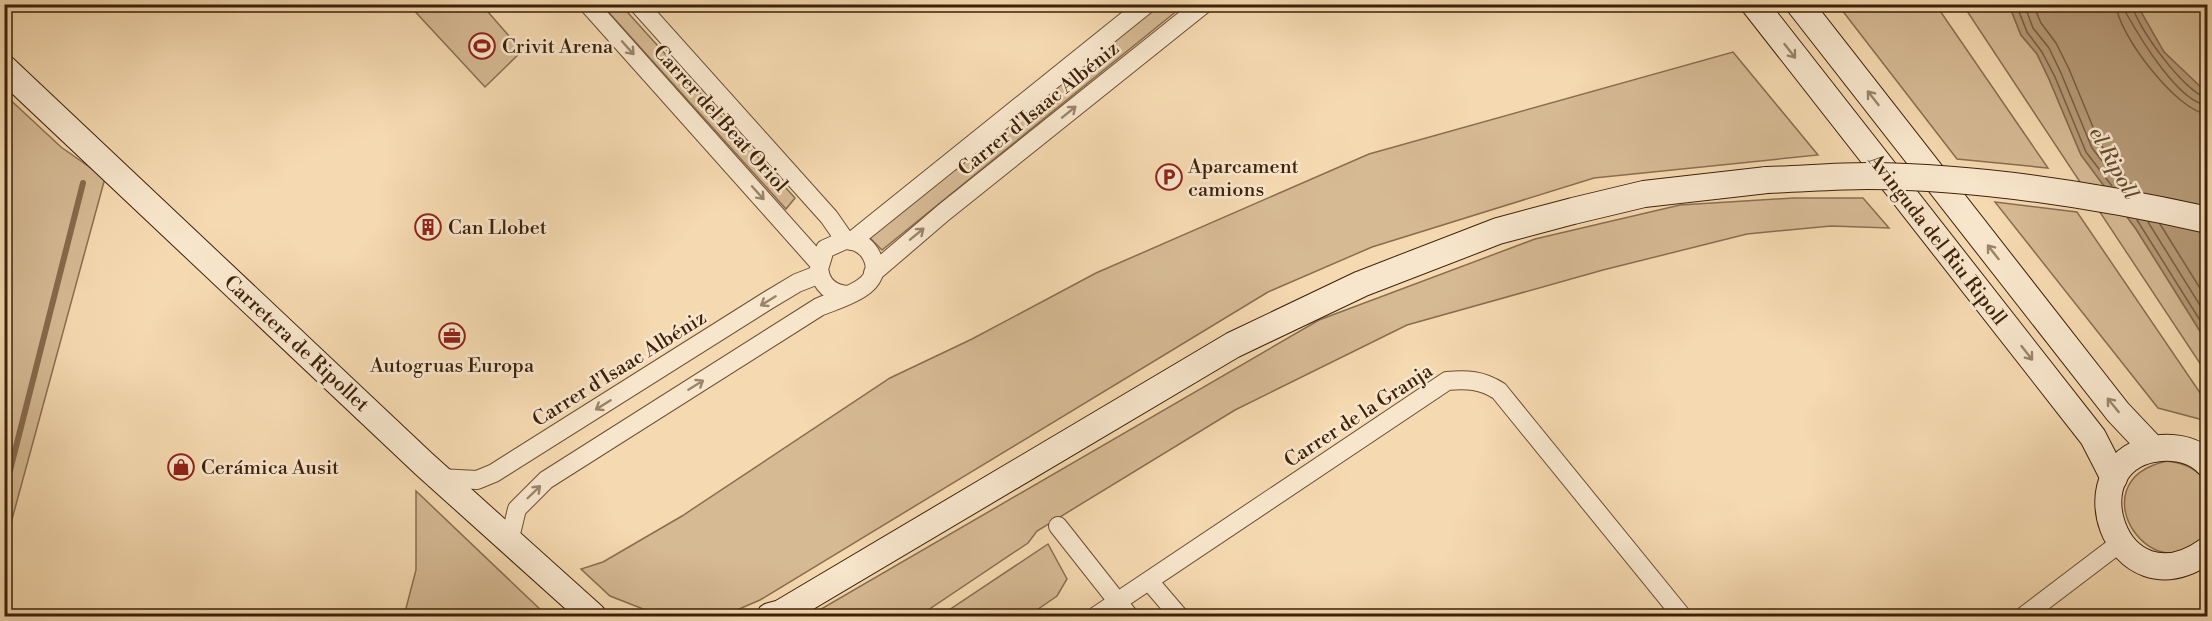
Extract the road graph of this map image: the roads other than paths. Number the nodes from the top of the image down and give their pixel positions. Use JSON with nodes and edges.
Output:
{"nodes":[{"id":1,"x":588,"y":4,"type":"edge"},
{"id":2,"x":638,"y":4,"type":"edge"},
{"id":3,"x":1148,"y":4,"type":"edge"},
{"id":4,"x":1204,"y":4,"type":"edge"},
{"id":5,"x":1754,"y":4,"type":"edge"},
{"id":6,"x":1799,"y":4,"type":"edge"},
{"id":7,"x":4,"y":68,"type":"edge"},
{"id":8,"x":2208,"y":220,"type":"edge"},
{"id":9,"x":849,"y":240,"type":"junction"},
{"id":10,"x":819,"y":268,"type":"junction"},
{"id":11,"x":873,"y":273,"type":"junction"},
{"id":12,"x":848,"y":295,"type":"junction"},
{"id":13,"x":2153,"y":448,"type":"junction"},
{"id":14,"x":2208,"y":464,"type":"edge"},
{"id":15,"x":439,"y":478,"type":"junction"},
{"id":16,"x":2114,"y":478,"type":"junction"},
{"id":17,"x":1058,"y":526,"type":"dead end"},
{"id":18,"x":508,"y":542,"type":"junction"},
{"id":19,"x":2120,"y":543,"type":"junction"},
{"id":20,"x":2208,"y":550,"type":"edge"},
{"id":21,"x":2180,"y":564,"type":"junction"},
{"id":22,"x":2208,"y":576,"type":"edge"},
{"id":23,"x":1149,"y":581,"type":"junction"},
{"id":24,"x":1123,"y":609,"type":"edge"},
{"id":25,"x":776,"y":615,"type":"edge"},
{"id":26,"x":592,"y":616,"type":"edge"},
{"id":27,"x":1096,"y":616,"type":"edge"},
{"id":28,"x":1179,"y":616,"type":"edge"},
{"id":29,"x":1682,"y":616,"type":"edge"},
{"id":30,"x":2024,"y":616,"type":"edge"}],
"edges":[{"from":1,"to":10,"type":"street","name":"Carrer del Beat Oriol","one_way":true},
{"from":2,"to":9,"type":"street","name":"Carrer del Beat Oriol"},
{"from":3,"to":9,"type":"street","name":"Carrer d'Isaac Albéniz"},
{"from":11,"to":4,"type":"street","name":"Carrer d'Isaac Albéniz","one_way":true},
{"from":5,"to":16,"type":"street","name":"Avinguda del Riu Ripoll","one_way":true},
{"from":13,"to":6,"type":"street","name":"Avinguda del Riu Ripoll","one_way":true},
{"from":7,"to":15,"type":"street","name":"Carretera de Ripollet"},
{"from":8,"to":25,"type":"street","bridge":true},
{"from":9,"to":10,"type":"street","name":"Carrer d'Isaac Albéniz"},
{"from":9,"to":11,"type":"street"},
{"from":10,"to":12,"type":"street"},
{"from":10,"to":15,"type":"street","name":"Carrer d'Isaac Albéniz","one_way":true},
{"from":11,"to":12,"type":"street","name":"Carrer d'Isaac Albéniz"},
{"from":18,"to":12,"type":"street","name":"Carrer d'Isaac Albéniz","one_way":true},
{"from":13,"to":14,"type":"street"},
{"from":13,"to":16,"type":"street"},
{"from":15,"to":18,"type":"street","name":"Carretera de Ripollet"},
{"from":16,"to":19,"type":"street"},
{"from":17,"to":24,"type":"street"},
{"from":18,"to":26,"type":"street","name":"Carretera de Ripollet"},
{"from":19,"to":21,"type":"street"},
{"from":19,"to":30,"type":"street"},
{"from":20,"to":21,"type":"street"},
{"from":21,"to":22,"type":"street"},
{"from":23,"to":24,"type":"street","name":"Carrer de la Granja"},
{"from":23,"to":28,"type":"street"},
{"from":23,"to":29,"type":"street","name":"Carrer de la Granja"},
{"from":24,"to":27,"type":"street","name":"Carrer de la Granja"}]}
